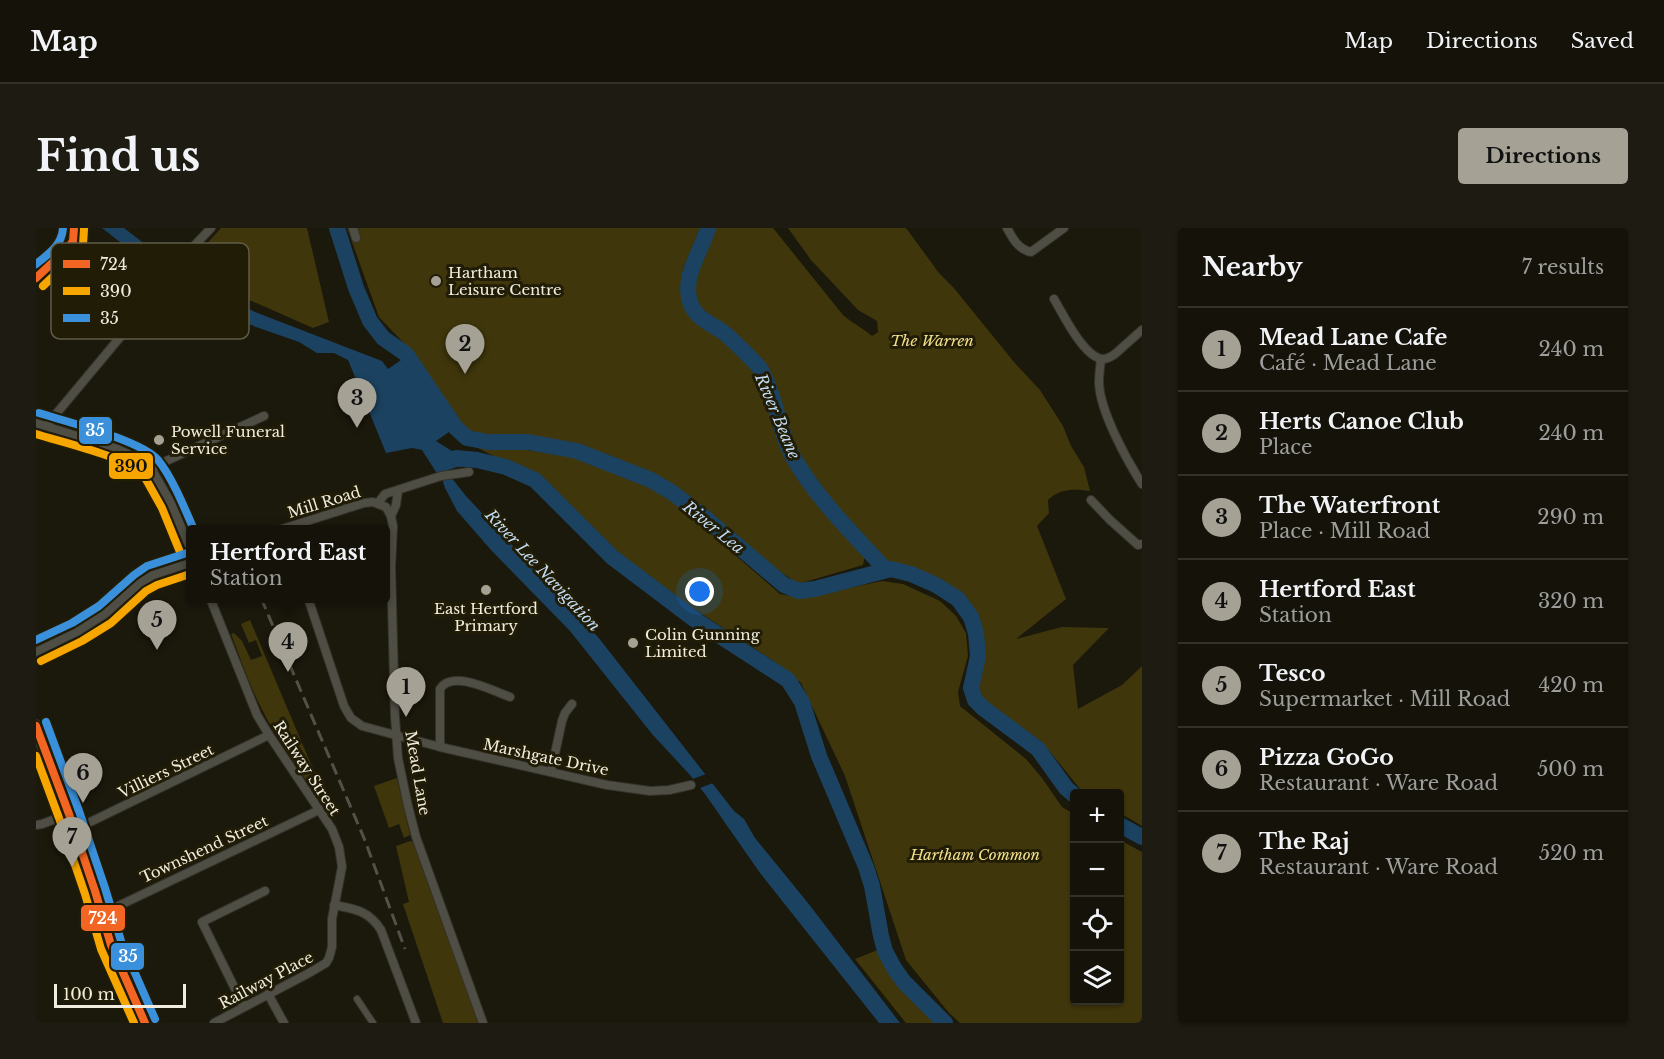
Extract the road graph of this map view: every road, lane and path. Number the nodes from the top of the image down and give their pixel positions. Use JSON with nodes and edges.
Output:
{"nodes":[{"id":1,"x":74,"y":228,"type":"edge"},
{"id":2,"x":211,"y":228,"type":"edge"},
{"id":3,"x":353,"y":228,"type":"edge"},
{"id":4,"x":1007,"y":228,"type":"edge"},
{"id":5,"x":1064,"y":228,"type":"edge"},
{"id":6,"x":356,"y":238,"type":"dead end"},
{"id":7,"x":72,"y":243,"type":"edge"},
{"id":8,"x":197,"y":243,"type":"edge"},
{"id":9,"x":51,"y":264,"type":"edge"},
{"id":10,"x":36,"y":278,"type":"edge"},
{"id":11,"x":1054,"y":299,"type":"dead end"},
{"id":12,"x":1142,"y":330,"type":"edge"},
{"id":13,"x":119,"y":339,"type":"edge"},
{"id":14,"x":1101,"y":359,"type":"junction"},
{"id":15,"x":264,"y":416,"type":"dead end"},
{"id":16,"x":36,"y":423,"type":"edge"},
{"id":17,"x":46,"y":426,"type":"junction"},
{"id":18,"x":151,"y":468,"type":"junction"},
{"id":19,"x":469,"y":472,"type":"dead end"},
{"id":20,"x":1142,"y":484,"type":"edge"},
{"id":21,"x":398,"y":491,"type":"junction"},
{"id":22,"x":1091,"y":500,"type":"dead end"},
{"id":23,"x":378,"y":502,"type":"junction"},
{"id":24,"x":391,"y":516,"type":"junction"},
{"id":25,"x":295,"y":525,"type":"edge"},
{"id":26,"x":186,"y":539,"type":"edge"},
{"id":27,"x":1142,"y":544,"type":"edge"},
{"id":28,"x":186,"y":564,"type":"edge"},
{"id":29,"x":212,"y":603,"type":"edge"},
{"id":30,"x":310,"y":603,"type":"edge"},
{"id":31,"x":36,"y":652,"type":"edge"},
{"id":32,"x":510,"y":697,"type":"dead end"},
{"id":33,"x":572,"y":704,"type":"dead end"},
{"id":34,"x":36,"y":727,"type":"edge"},
{"id":35,"x":268,"y":735,"type":"junction"},
{"id":36,"x":397,"y":736,"type":"junction"},
{"id":37,"x":440,"y":747,"type":"junction"},
{"id":38,"x":551,"y":772,"type":"junction"},
{"id":39,"x":691,"y":785,"type":"dead end"},
{"id":40,"x":319,"y":810,"type":"junction"},
{"id":41,"x":69,"y":814,"type":"junction"},
{"id":42,"x":36,"y":825,"type":"edge"},
{"id":43,"x":74,"y":829,"type":"junction"},
{"id":44,"x":265,"y":891,"type":"dead end"},
{"id":45,"x":334,"y":905,"type":"junction"},
{"id":46,"x":101,"y":913,"type":"junction"},
{"id":47,"x":329,"y":958,"type":"joint"},
{"id":48,"x":268,"y":994,"type":"junction"},
{"id":49,"x":357,"y":999,"type":"dead end"},
{"id":50,"x":244,"y":1007,"type":"junction"},
{"id":51,"x":145,"y":1023,"type":"edge"},
{"id":52,"x":214,"y":1023,"type":"edge"},
{"id":53,"x":284,"y":1023,"type":"edge"},
{"id":54,"x":373,"y":1023,"type":"edge"},
{"id":55,"x":417,"y":1023,"type":"edge"},
{"id":56,"x":483,"y":1023,"type":"edge"}],
"edges":[{"from":1,"to":7,"type":"street"},
{"from":2,"to":8,"type":"street"},
{"from":3,"to":6,"type":"street"},
{"from":4,"to":5,"type":"street"},
{"from":9,"to":10,"type":"street"},
{"from":11,"to":14,"type":"street"},
{"from":12,"to":14,"type":"street"},
{"from":13,"to":17,"type":"street"},
{"from":14,"to":20,"type":"street"},
{"from":15,"to":18,"type":"street"},
{"from":16,"to":17,"type":"street"},
{"from":17,"to":18,"type":"street"},
{"from":18,"to":26,"type":"street"},
{"from":19,"to":21,"type":"street","name":"Mill Road"},
{"from":21,"to":23,"type":"street","name":"Mill Road"},
{"from":21,"to":24,"type":"street"},
{"from":22,"to":27,"type":"street"},
{"from":23,"to":24,"type":"street","name":"Mill Road"},
{"from":23,"to":25,"type":"street","name":"Mill Road"},
{"from":24,"to":36,"type":"street","name":"Mead Lane"},
{"from":28,"to":31,"type":"street"},
{"from":29,"to":35,"type":"street","name":"Railway Street"},
{"from":30,"to":36,"type":"street","name":"Marshgate Drive"},
{"from":32,"to":37,"type":"street"},
{"from":33,"to":38,"type":"street"},
{"from":34,"to":41,"type":"main road"},
{"from":35,"to":40,"type":"street","name":"Railway Street"},
{"from":35,"to":43,"type":"street","name":"Villiers Street"},
{"from":36,"to":37,"type":"street","name":"Marshgate Drive"},
{"from":36,"to":56,"type":"street","name":"Mead Lane"},
{"from":37,"to":38,"type":"street","name":"Marshgate Drive"},
{"from":38,"to":39,"type":"street","name":"Marshgate Drive"},
{"from":40,"to":45,"type":"street","name":"Railway Street"},
{"from":40,"to":46,"type":"street","name":"Townshend Street"},
{"from":41,"to":42,"type":"street"},
{"from":41,"to":43,"type":"main road"},
{"from":43,"to":46,"type":"main road"},
{"from":44,"to":50,"type":"street"},
{"from":45,"to":47,"type":"street","name":"Railway Street"},
{"from":45,"to":55,"type":"street"},
{"from":46,"to":51,"type":"main road"},
{"from":47,"to":48,"type":"street","name":"Railway Place"},
{"from":48,"to":50,"type":"street","name":"Railway Place"},
{"from":48,"to":53,"type":"street"},
{"from":49,"to":54,"type":"street"},
{"from":50,"to":52,"type":"street","name":"Railway Place"}]}
